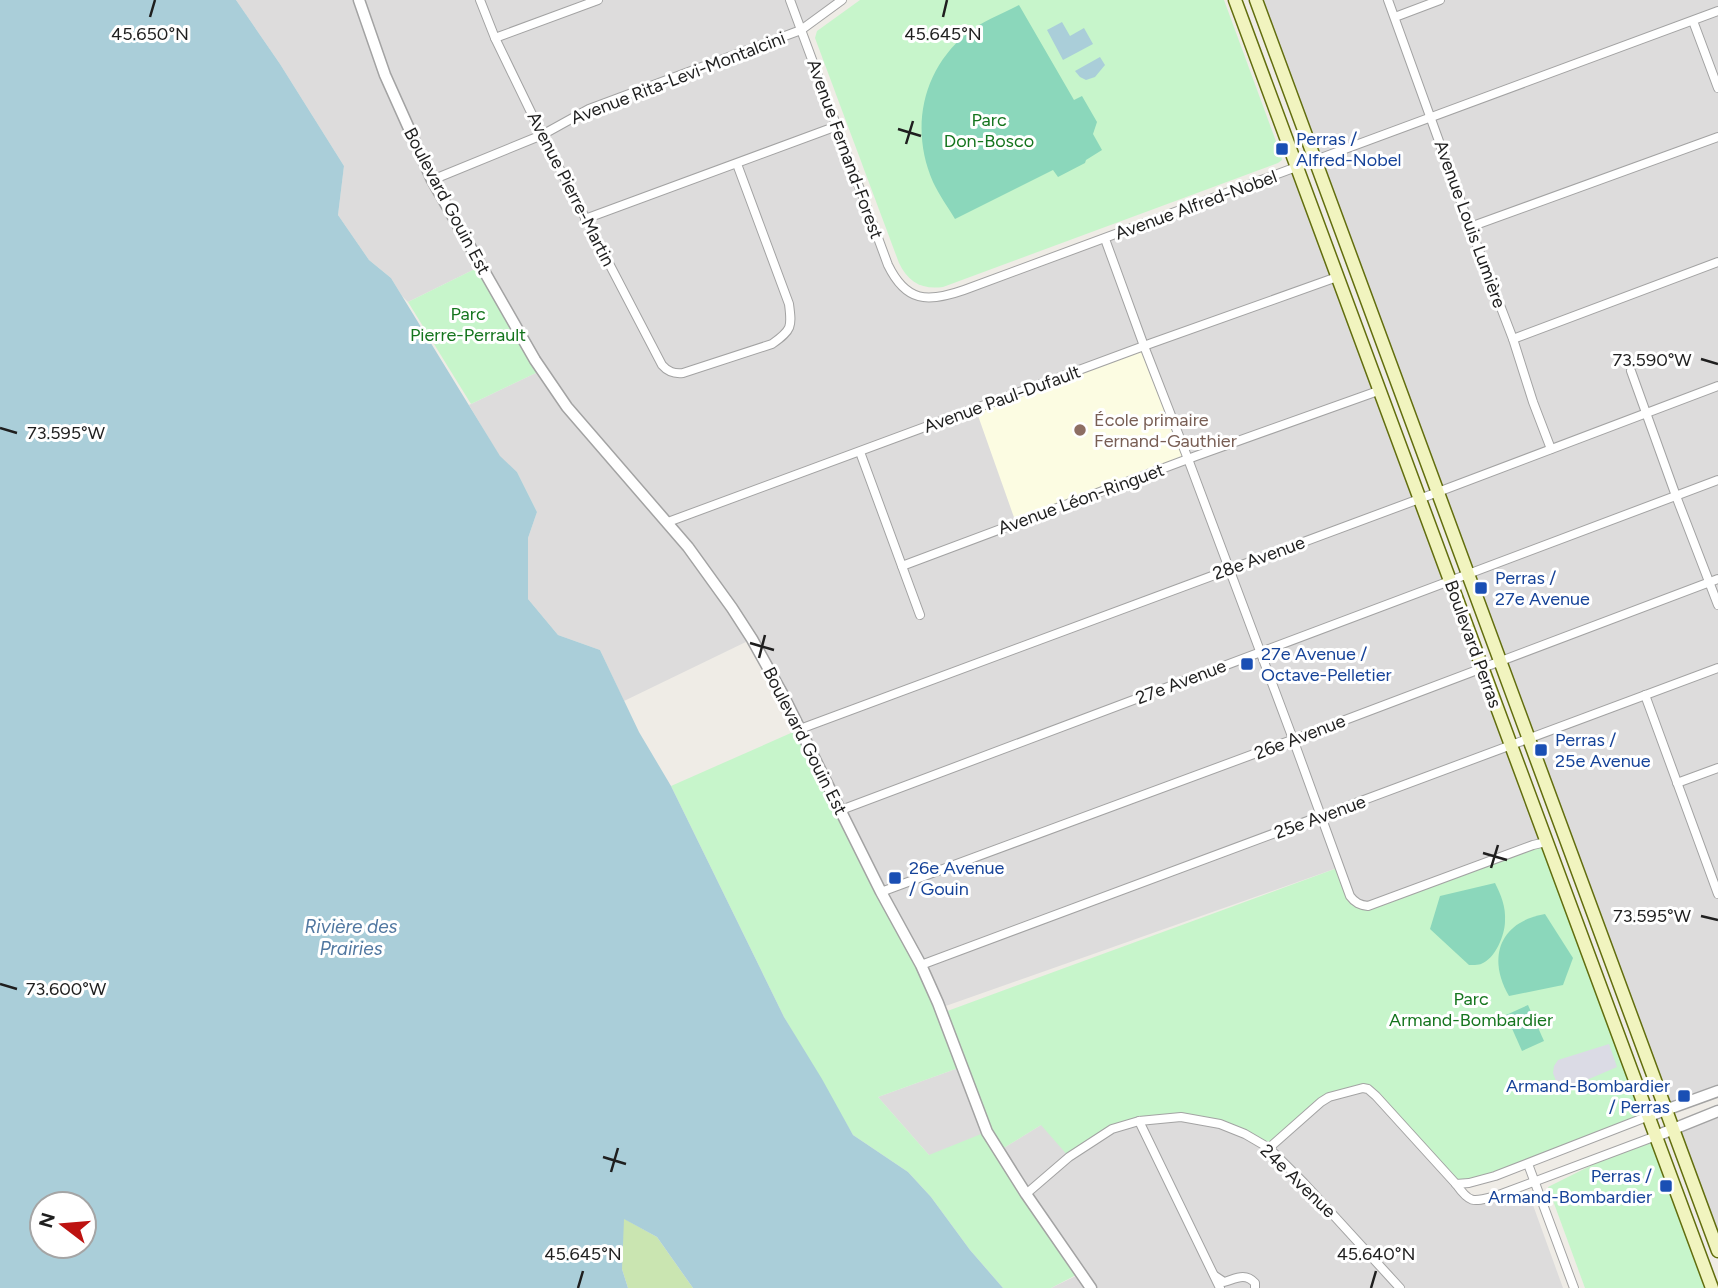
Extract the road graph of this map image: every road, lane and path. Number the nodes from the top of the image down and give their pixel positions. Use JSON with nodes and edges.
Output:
{"nodes":[{"id":1,"x":359,"y":0,"type":"edge"},
{"id":2,"x":480,"y":0,"type":"edge"},
{"id":3,"x":598,"y":0,"type":"edge"},
{"id":4,"x":790,"y":0,"type":"edge"},
{"id":5,"x":842,"y":0,"type":"edge"},
{"id":6,"x":1235,"y":0,"type":"edge"},
{"id":7,"x":1256,"y":0,"type":"edge"},
{"id":8,"x":1388,"y":0,"type":"edge"},
{"id":9,"x":1440,"y":0,"type":"edge"},
{"id":10,"x":1718,"y":11,"type":"edge"},
{"id":11,"x":1395,"y":17,"type":"junction"},
{"id":12,"x":1693,"y":21,"type":"junction"},
{"id":13,"x":801,"y":30,"type":"junction"},
{"id":14,"x":495,"y":38,"type":"junction"},
{"id":15,"x":1718,"y":88,"type":"edge"},
{"id":16,"x":1432,"y":118,"type":"junction"},
{"id":17,"x":837,"y":126,"type":"junction"},
{"id":18,"x":542,"y":135,"type":"junction"},
{"id":19,"x":1718,"y":137,"type":"edge"},
{"id":20,"x":1316,"y":161,"type":"junction"},
{"id":21,"x":737,"y":164,"type":"junction"},
{"id":22,"x":1296,"y":168,"type":"junction"},
{"id":23,"x":432,"y":180,"type":"junction"},
{"id":24,"x":585,"y":219,"type":"junction"},
{"id":25,"x":1470,"y":228,"type":"junction"},
{"id":26,"x":1105,"y":239,"type":"junction"},
{"id":27,"x":1718,"y":262,"type":"edge"},
{"id":28,"x":1337,"y":277,"type":"junction"},
{"id":29,"x":909,"y":292,"type":"joint"},
{"id":30,"x":1513,"y":339,"type":"junction"},
{"id":31,"x":1144,"y":346,"type":"junction"},
{"id":32,"x":1631,"y":371,"type":"dead end"},
{"id":33,"x":1718,"y":386,"type":"edge"},
{"id":34,"x":1378,"y":391,"type":"junction"},
{"id":35,"x":1647,"y":413,"type":"junction"},
{"id":36,"x":1551,"y":449,"type":"junction"},
{"id":37,"x":860,"y":452,"type":"junction"},
{"id":38,"x":1188,"y":459,"type":"junction"},
{"id":39,"x":1718,"y":480,"type":"edge"},
{"id":40,"x":1438,"y":492,"type":"junction"},
{"id":41,"x":1676,"y":496,"type":"junction"},
{"id":42,"x":1419,"y":499,"type":"junction"},
{"id":43,"x":668,"y":522,"type":"junction"},
{"id":44,"x":902,"y":566,"type":"junction"},
{"id":45,"x":1230,"y":569,"type":"junction"},
{"id":46,"x":1469,"y":574,"type":"junction"},
{"id":47,"x":1714,"y":580,"type":"edge"},
{"id":48,"x":1450,"y":581,"type":"junction"},
{"id":49,"x":1718,"y":605,"type":"edge"},
{"id":50,"x":920,"y":615,"type":"dead end"},
{"id":51,"x":1260,"y":652,"type":"junction"},
{"id":52,"x":1501,"y":660,"type":"junction"},
{"id":53,"x":1482,"y":668,"type":"junction"},
{"id":54,"x":1718,"y":668,"type":"edge"},
{"id":55,"x":1645,"y":695,"type":"junction"},
{"id":56,"x":800,"y":729,"type":"junction"},
{"id":57,"x":1293,"y":739,"type":"junction"},
{"id":58,"x":1530,"y":739,"type":"junction"},
{"id":59,"x":1512,"y":746,"type":"junction"},
{"id":60,"x":1718,"y":768,"type":"edge"},
{"id":61,"x":1677,"y":783,"type":"junction"},
{"id":62,"x":841,"y":810,"type":"junction"},
{"id":63,"x":1321,"y":816,"type":"junction"},
{"id":64,"x":1546,"y":842,"type":"junction"},
{"id":65,"x":881,"y":892,"type":"junction"},
{"id":66,"x":1718,"y":894,"type":"edge"},
{"id":67,"x":921,"y":965,"type":"junction"},
{"id":68,"x":1718,"y":1091,"type":"edge"},
{"id":69,"x":1666,"y":1109,"type":"junction"},
{"id":70,"x":1718,"y":1111,"type":"edge"},
{"id":71,"x":1648,"y":1116,"type":"junction"},
{"id":72,"x":1139,"y":1121,"type":"junction"},
{"id":73,"x":1674,"y":1128,"type":"junction"},
{"id":74,"x":1656,"y":1136,"type":"junction"},
{"id":75,"x":1269,"y":1148,"type":"junction"},
{"id":76,"x":1528,"y":1164,"type":"junction"},
{"id":77,"x":1534,"y":1181,"type":"junction"},
{"id":78,"x":1456,"y":1184,"type":"junction"},
{"id":79,"x":1026,"y":1194,"type":"junction"},
{"id":80,"x":1718,"y":1251,"type":"edge"},
{"id":81,"x":1215,"y":1276,"type":"junction"},
{"id":82,"x":1091,"y":1288,"type":"edge"},
{"id":83,"x":1220,"y":1288,"type":"edge"},
{"id":84,"x":1255,"y":1288,"type":"edge"},
{"id":85,"x":1400,"y":1288,"type":"edge"},
{"id":86,"x":1574,"y":1288,"type":"edge"},
{"id":87,"x":1712,"y":1288,"type":"edge"}],
"edges":[{"from":1,"to":23,"type":"street","name":"Boulevard Gouin Est"},
{"from":2,"to":14,"type":"street","name":"Avenue Pierre-Martin"},
{"from":3,"to":14,"type":"street"},
{"from":4,"to":13,"type":"street","name":"Avenue Fernand-Forest"},
{"from":5,"to":13,"type":"street","name":"Avenue Rita-Levi-Montalcini"},
{"from":6,"to":22,"type":"main road","name":"Boulevard Perras"},
{"from":7,"to":20,"type":"main road","name":"Boulevard Perras"},
{"from":8,"to":11,"type":"street","name":"Avenue Louis Lumière"},
{"from":9,"to":11,"type":"street"},
{"from":10,"to":12,"type":"street","name":"Avenue Alfred-Nobel"},
{"from":11,"to":16,"type":"street","name":"Avenue Louis Lumière"},
{"from":12,"to":15,"type":"street"},
{"from":12,"to":16,"type":"street","name":"Avenue Alfred-Nobel"},
{"from":13,"to":17,"type":"street","name":"Avenue Fernand-Forest"},
{"from":13,"to":18,"type":"street","name":"Avenue Rita-Levi-Montalcini"},
{"from":14,"to":18,"type":"street","name":"Avenue Pierre-Martin"},
{"from":16,"to":20,"type":"street","name":"Avenue Alfred-Nobel"},
{"from":16,"to":25,"type":"street","name":"Avenue Louis Lumière"},
{"from":17,"to":21,"type":"street"},
{"from":17,"to":29,"type":"street","name":"Avenue Fernand-Forest"},
{"from":18,"to":23,"type":"street","name":"Avenue Rita-Levi-Montalcini"},
{"from":18,"to":24,"type":"street","name":"Avenue Pierre-Martin"},
{"from":19,"to":25,"type":"street"},
{"from":20,"to":22,"type":"street","name":"Avenue Alfred-Nobel"},
{"from":20,"to":40,"type":"main road","name":"Boulevard Perras"},
{"from":21,"to":24,"type":"street"},
{"from":21,"to":24,"type":"street","name":"Avenue Pierre-Martin"},
{"from":22,"to":26,"type":"street","name":"Avenue Alfred-Nobel"},
{"from":22,"to":28,"type":"main road","name":"Boulevard Perras"},
{"from":23,"to":43,"type":"street","name":"Boulevard Gouin Est"},
{"from":25,"to":30,"type":"street","name":"Avenue Louis Lumière"},
{"from":26,"to":29,"type":"street","name":"Avenue Alfred-Nobel"},
{"from":26,"to":31,"type":"street"},
{"from":27,"to":30,"type":"street"},
{"from":28,"to":31,"type":"street","name":"Avenue Paul-Dufault"},
{"from":28,"to":34,"type":"main road","name":"Boulevard Perras"},
{"from":30,"to":36,"type":"street","name":"Avenue Louis Lumière"},
{"from":31,"to":37,"type":"street","name":"Avenue Paul-Dufault"},
{"from":31,"to":38,"type":"street"},
{"from":32,"to":35,"type":"street"},
{"from":33,"to":35,"type":"street","name":"28e Avenue"},
{"from":34,"to":38,"type":"street","name":"Avenue Léon-Ringuet"},
{"from":34,"to":42,"type":"main road","name":"Boulevard Perras"},
{"from":35,"to":36,"type":"street","name":"28e Avenue"},
{"from":35,"to":41,"type":"street"},
{"from":36,"to":40,"type":"street","name":"28e Avenue"},
{"from":37,"to":43,"type":"street","name":"Avenue Paul-Dufault"},
{"from":37,"to":44,"type":"street"},
{"from":38,"to":44,"type":"street","name":"Avenue Léon-Ringuet"},
{"from":38,"to":45,"type":"street"},
{"from":39,"to":41,"type":"street","name":"27e Avenue"},
{"from":40,"to":42,"type":"street","name":"28e Avenue"},
{"from":40,"to":46,"type":"main road","name":"Boulevard Perras"},
{"from":41,"to":46,"type":"street","name":"27e Avenue"},
{"from":41,"to":47,"type":"street"},
{"from":42,"to":45,"type":"street","name":"28e Avenue"},
{"from":42,"to":48,"type":"main road","name":"Boulevard Perras"},
{"from":43,"to":56,"type":"street","name":"Boulevard Gouin Est"},
{"from":44,"to":50,"type":"street"},
{"from":45,"to":51,"type":"street"},
{"from":45,"to":56,"type":"street","name":"28e Avenue"},
{"from":46,"to":48,"type":"street","name":"27e Avenue"},
{"from":46,"to":52,"type":"main road","name":"Boulevard Perras"},
{"from":47,"to":49,"type":"street"},
{"from":47,"to":52,"type":"street","name":"26e Avenue"},
{"from":48,"to":51,"type":"street","name":"27e Avenue"},
{"from":48,"to":53,"type":"main road","name":"Boulevard Perras"},
{"from":51,"to":57,"type":"street"},
{"from":51,"to":62,"type":"street","name":"27e Avenue"},
{"from":52,"to":53,"type":"street","name":"26e Avenue"},
{"from":52,"to":58,"type":"main road","name":"Boulevard Perras"},
{"from":53,"to":57,"type":"street","name":"26e Avenue"},
{"from":53,"to":59,"type":"main road","name":"Boulevard Perras"},
{"from":54,"to":55,"type":"street","name":"25e Avenue"},
{"from":55,"to":58,"type":"street","name":"25e Avenue"},
{"from":55,"to":61,"type":"street"},
{"from":56,"to":62,"type":"street","name":"Boulevard Gouin Est"},
{"from":57,"to":63,"type":"street"},
{"from":57,"to":65,"type":"street","name":"26e Avenue"},
{"from":58,"to":59,"type":"street","name":"25e Avenue"},
{"from":58,"to":69,"type":"main road","name":"Boulevard Perras"},
{"from":59,"to":63,"type":"street","name":"25e Avenue"},
{"from":59,"to":64,"type":"main road","name":"Boulevard Perras"},
{"from":60,"to":61,"type":"street"},
{"from":61,"to":66,"type":"street"},
{"from":62,"to":65,"type":"street","name":"Boulevard Gouin Est"},
{"from":63,"to":64,"type":"street"},
{"from":63,"to":67,"type":"street","name":"25e Avenue"},
{"from":64,"to":71,"type":"main road","name":"Boulevard Perras"},
{"from":65,"to":67,"type":"street","name":"Boulevard Gouin Est"},
{"from":67,"to":79,"type":"street","name":"Boulevard Gouin Est"},
{"from":68,"to":69,"type":"street"},
{"from":69,"to":71,"type":"street"},
{"from":69,"to":73,"type":"main road","name":"Boulevard Perras"},
{"from":70,"to":73,"type":"street"},
{"from":71,"to":74,"type":"main road","name":"Boulevard Perras"},
{"from":71,"to":76,"type":"street"},
{"from":72,"to":75,"type":"street","name":"24e Avenue"},
{"from":72,"to":79,"type":"street","name":"24e Avenue"},
{"from":72,"to":81,"type":"street"},
{"from":73,"to":74,"type":"street"},
{"from":73,"to":80,"type":"main road","name":"Boulevard Perras"},
{"from":74,"to":77,"type":"street"},
{"from":74,"to":87,"type":"main road","name":"Boulevard Perras"},
{"from":75,"to":78,"type":"street"},
{"from":75,"to":85,"type":"street","name":"24e Avenue"},
{"from":76,"to":77,"type":"street"},
{"from":76,"to":78,"type":"street"},
{"from":77,"to":78,"type":"street"},
{"from":77,"to":86,"type":"street"},
{"from":79,"to":82,"type":"street","name":"Boulevard Gouin Est"},
{"from":81,"to":83,"type":"street"},
{"from":81,"to":84,"type":"street"}]}
